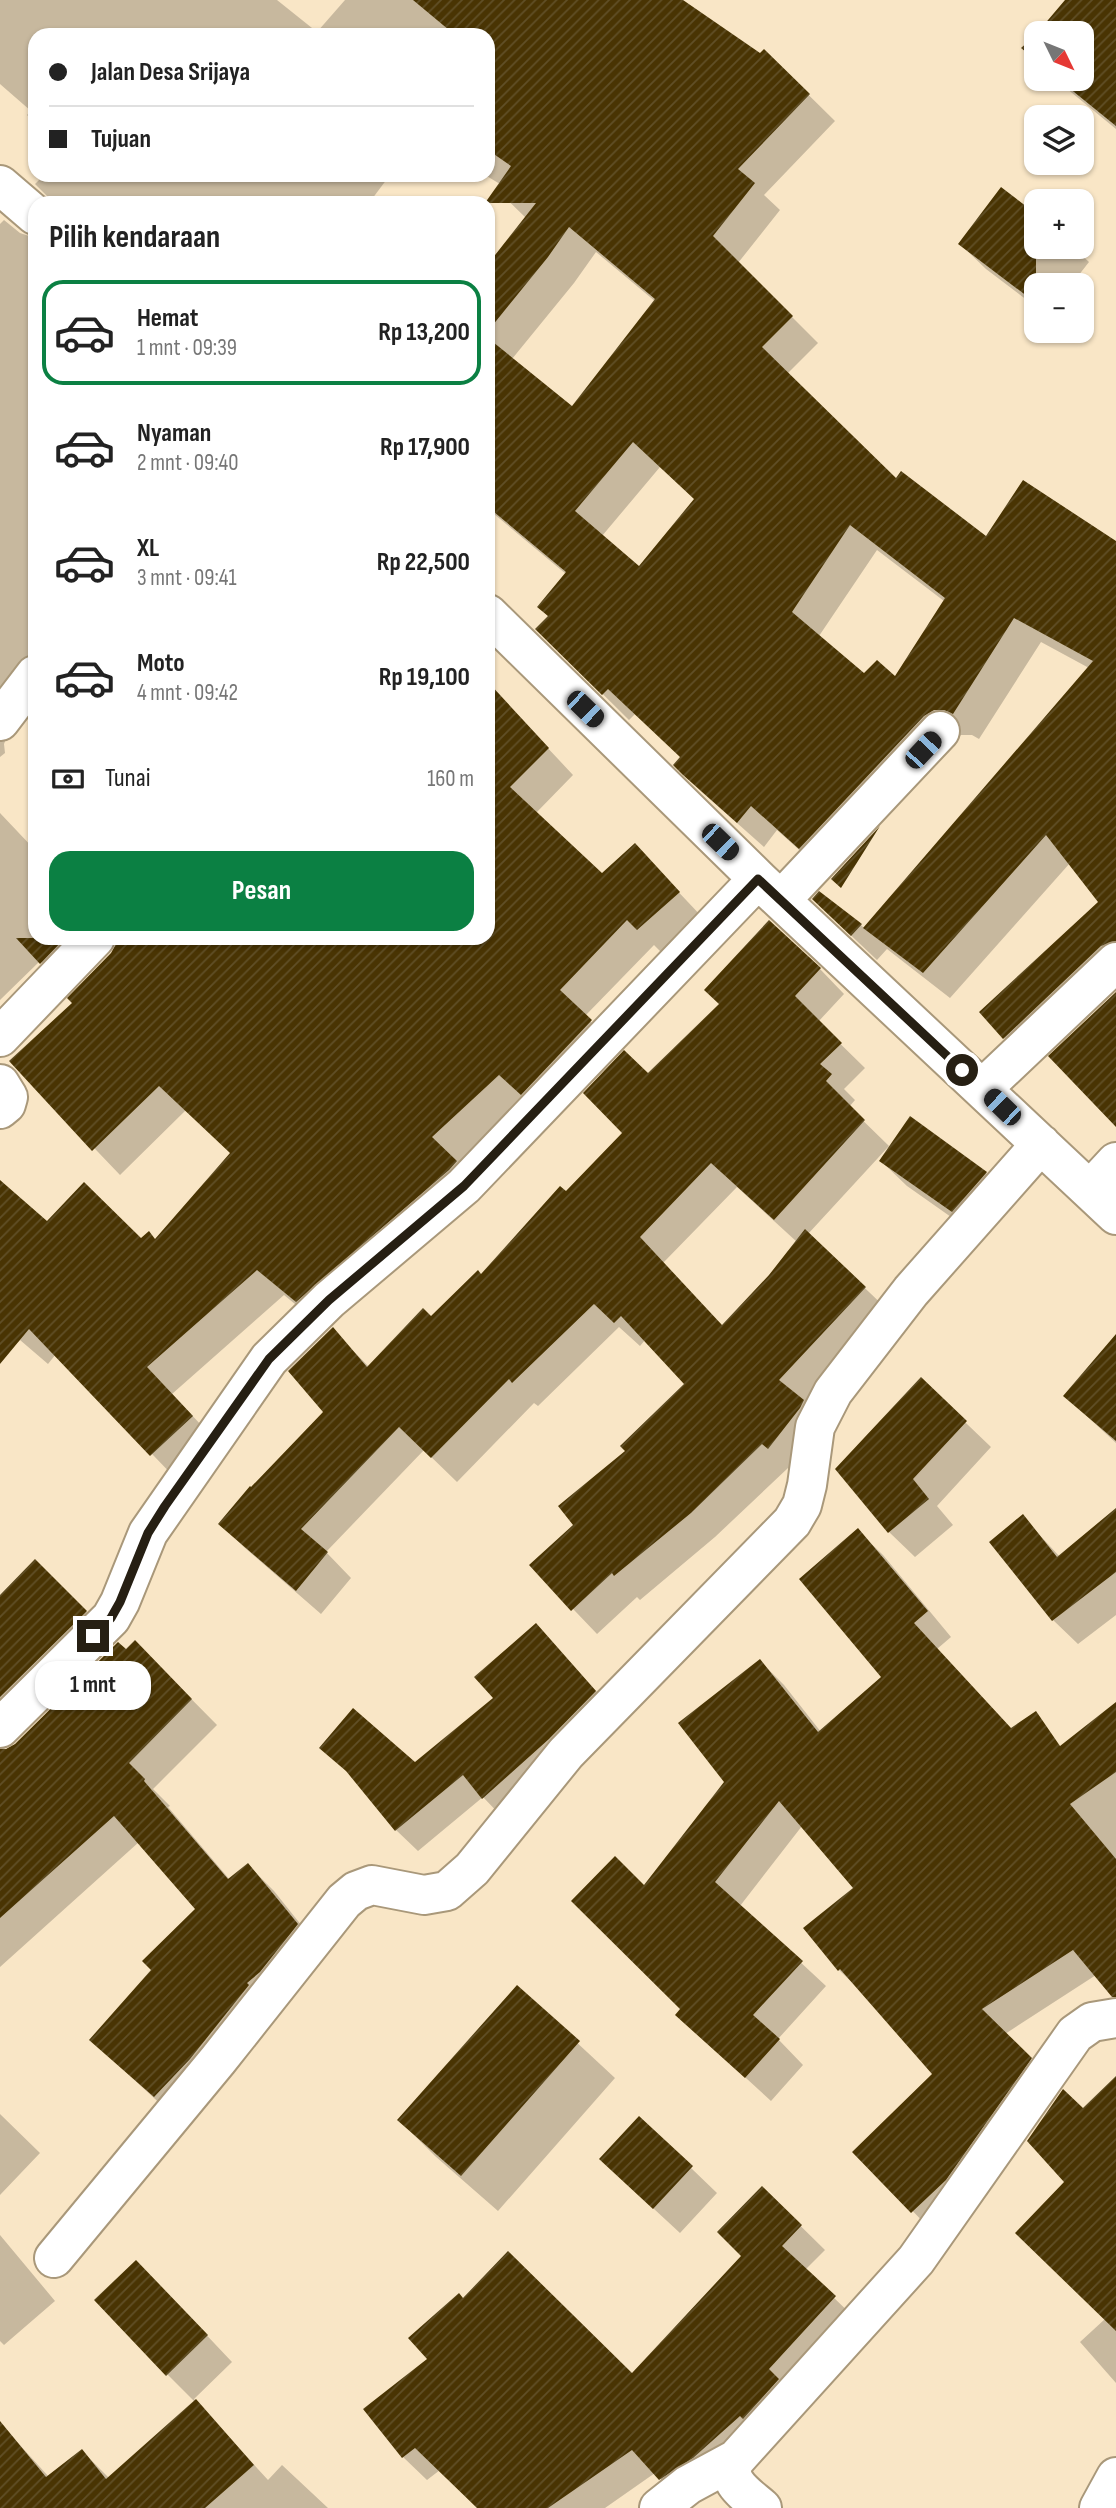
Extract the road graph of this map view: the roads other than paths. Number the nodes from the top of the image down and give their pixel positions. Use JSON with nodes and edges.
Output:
{"nodes":[{"id":1,"x":0,"y":185,"type":"edge"},
{"id":2,"x":28,"y":209,"type":"edge"},
{"id":3,"x":495,"y":621,"type":"edge"},
{"id":4,"x":28,"y":684,"type":"edge"},
{"id":5,"x":0,"y":721,"type":"edge"},
{"id":6,"x":940,"y":731,"type":"dead end"},
{"id":7,"x":770,"y":890,"type":"junction"},
{"id":8,"x":88,"y":945,"type":"edge"},
{"id":9,"x":1116,"y":962,"type":"edge"},
{"id":10,"x":0,"y":1037,"type":"edge"},
{"id":11,"x":0,"y":1084,"type":"edge"},
{"id":12,"x":982,"y":1088,"type":"junction"},
{"id":13,"x":0,"y":1109,"type":"edge"},
{"id":14,"x":1041,"y":1144,"type":"junction"},
{"id":15,"x":1116,"y":1162,"type":"edge"},
{"id":16,"x":1103,"y":1202,"type":"edge"},
{"id":17,"x":0,"y":1728,"type":"edge"},
{"id":18,"x":1116,"y":2018,"type":"edge"},
{"id":19,"x":54,"y":2258,"type":"dead end"},
{"id":20,"x":736,"y":2459,"type":"junction"},
{"id":21,"x":659,"y":2508,"type":"edge"},
{"id":22,"x":762,"y":2508,"type":"edge"}],
"edges":[{"from":1,"to":2,"type":"street"},
{"from":3,"to":7,"type":"street"},
{"from":4,"to":5,"type":"street"},
{"from":6,"to":7,"type":"street"},
{"from":7,"to":12,"type":"street"},
{"from":7,"to":17,"type":"street"},
{"from":8,"to":10,"type":"street"},
{"from":9,"to":12,"type":"street"},
{"from":11,"to":13,"type":"street"},
{"from":12,"to":14,"type":"street"},
{"from":14,"to":16,"type":"street"},
{"from":14,"to":19,"type":"street"},
{"from":15,"to":16,"type":"street"},
{"from":18,"to":20,"type":"street"},
{"from":20,"to":21,"type":"street"},
{"from":20,"to":22,"type":"street"}]}
